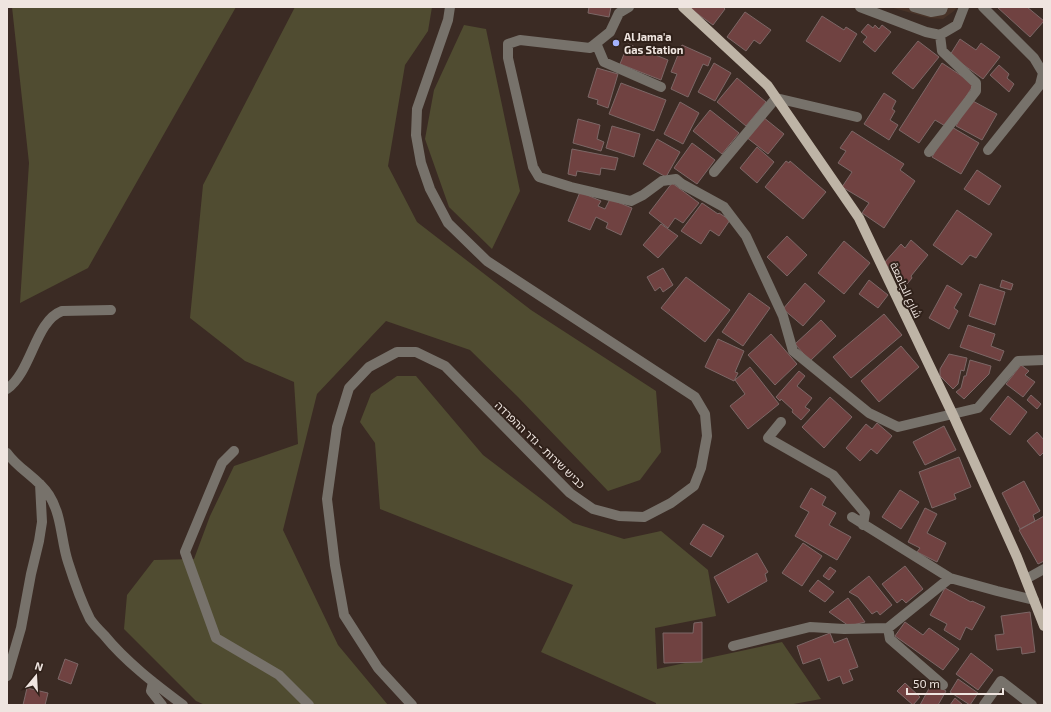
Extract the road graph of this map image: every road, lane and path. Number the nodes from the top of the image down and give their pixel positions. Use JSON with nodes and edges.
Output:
{"nodes":[{"id":1,"x":450,"y":7,"type":"edge"},
{"id":2,"x":629,"y":7,"type":"edge"},
{"id":3,"x":683,"y":7,"type":"edge"},
{"id":4,"x":860,"y":7,"type":"edge"},
{"id":5,"x":914,"y":7,"type":"edge"},
{"id":6,"x":943,"y":7,"type":"edge"},
{"id":7,"x":964,"y":7,"type":"edge"},
{"id":8,"x":983,"y":7,"type":"edge"},
{"id":9,"x":940,"y":35,"type":"junction"},
{"id":10,"x":596,"y":43,"type":"junction"},
{"id":11,"x":661,"y":87,"type":"dead end"},
{"id":12,"x":776,"y":98,"type":"junction"},
{"id":13,"x":857,"y":117,"type":"dead end"},
{"id":14,"x":988,"y":150,"type":"dead end"},
{"id":15,"x":929,"y":152,"type":"dead end"},
{"id":16,"x":714,"y":172,"type":"dead end"},
{"id":17,"x":111,"y":310,"type":"dead end"},
{"id":18,"x":1044,"y":360,"type":"edge"},
{"id":19,"x":7,"y":389,"type":"edge"},
{"id":20,"x":952,"y":415,"type":"junction"},
{"id":21,"x":781,"y":422,"type":"dead end"},
{"id":22,"x":234,"y":451,"type":"dead end"},
{"id":23,"x":7,"y":452,"type":"edge"},
{"id":24,"x":40,"y":484,"type":"junction"},
{"id":25,"x":852,"y":517,"type":"dead end"},
{"id":26,"x":863,"y":525,"type":"junction"},
{"id":27,"x":1044,"y":569,"type":"edge"},
{"id":28,"x":950,"y":578,"type":"junction"},
{"id":29,"x":1026,"y":578,"type":"junction"},
{"id":30,"x":1034,"y":600,"type":"junction"},
{"id":31,"x":1044,"y":626,"type":"edge"},
{"id":32,"x":888,"y":628,"type":"junction"},
{"id":33,"x":733,"y":646,"type":"dead end"},
{"id":34,"x":10,"y":650,"type":"edge"},
{"id":35,"x":7,"y":676,"type":"edge"},
{"id":36,"x":153,"y":682,"type":"junction"},
{"id":37,"x":944,"y":685,"type":"dead end"},
{"id":38,"x":162,"y":705,"type":"edge"},
{"id":39,"x":183,"y":705,"type":"edge"},
{"id":40,"x":309,"y":705,"type":"edge"},
{"id":41,"x":412,"y":705,"type":"edge"},
{"id":42,"x":984,"y":705,"type":"edge"},
{"id":43,"x":1032,"y":705,"type":"edge"}],
"edges":[{"from":1,"to":41,"type":"street","name":"כביש שירות - גדר ההפרדה"},
{"from":2,"to":10,"type":"street"},
{"from":3,"to":12,"type":"main road","name":"شارع الجامعة"},
{"from":4,"to":9,"type":"street"},
{"from":5,"to":6,"type":"street"},
{"from":7,"to":9,"type":"street"},
{"from":8,"to":14,"type":"street"},
{"from":9,"to":15,"type":"street"},
{"from":10,"to":11,"type":"street"},
{"from":10,"to":20,"type":"street"},
{"from":12,"to":13,"type":"street"},
{"from":12,"to":16,"type":"street"},
{"from":12,"to":20,"type":"main road","name":"شارع الجامعة"},
{"from":17,"to":19,"type":"street"},
{"from":18,"to":20,"type":"street"},
{"from":20,"to":29,"type":"main road","name":"شارع الجامعة"},
{"from":21,"to":26,"type":"street"},
{"from":22,"to":40,"type":"street"},
{"from":23,"to":24,"type":"street"},
{"from":24,"to":34,"type":"street"},
{"from":24,"to":36,"type":"street"},
{"from":25,"to":26,"type":"street"},
{"from":26,"to":28,"type":"street"},
{"from":27,"to":29,"type":"street"},
{"from":28,"to":30,"type":"street"},
{"from":28,"to":32,"type":"street"},
{"from":29,"to":30,"type":"main road","name":"شارع الجامعة"},
{"from":30,"to":31,"type":"main road","name":"شارع الجامعة"},
{"from":32,"to":33,"type":"street"},
{"from":32,"to":37,"type":"street"},
{"from":34,"to":35,"type":"street"},
{"from":36,"to":38,"type":"street"},
{"from":36,"to":39,"type":"street"},
{"from":42,"to":43,"type":"street"}]}
